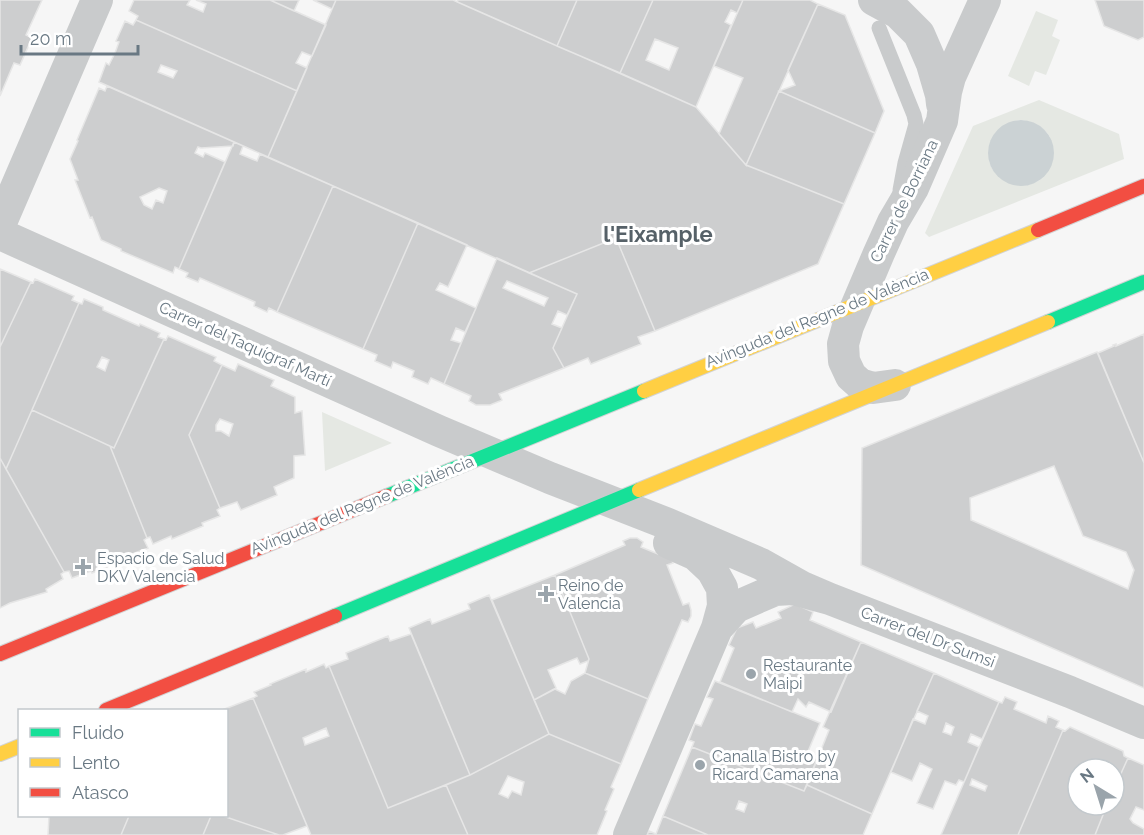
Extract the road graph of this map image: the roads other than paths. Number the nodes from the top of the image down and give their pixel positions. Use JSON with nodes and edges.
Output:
{"nodes":[{"id":1,"x":97,"y":0,"type":"edge"},
{"id":2,"x":985,"y":0,"type":"edge"},
{"id":3,"x":877,"y":14,"type":"edge"},
{"id":4,"x":942,"y":121,"type":"junction"},
{"id":5,"x":1144,"y":186,"type":"edge"},
{"id":6,"x":893,"y":222,"type":"junction"},
{"id":7,"x":0,"y":225,"type":"edge"},
{"id":8,"x":0,"y":234,"type":"edge"},
{"id":9,"x":1144,"y":282,"type":"edge"},
{"id":10,"x":858,"y":301,"type":"junction"},
{"id":11,"x":895,"y":385,"type":"junction"},
{"id":12,"x":491,"y":452,"type":"junction"},
{"id":13,"x":560,"y":482,"type":"junction"},
{"id":14,"x":612,"y":502,"type":"junction"},
{"id":15,"x":574,"y":518,"type":"junction"},
{"id":16,"x":830,"y":599,"type":"junction"},
{"id":17,"x":717,"y":628,"type":"junction"},
{"id":18,"x":0,"y":654,"type":"edge"},
{"id":19,"x":111,"y":709,"type":"edge"},
{"id":20,"x":1144,"y":723,"type":"edge"},
{"id":21,"x":18,"y":747,"type":"edge"},
{"id":22,"x":0,"y":754,"type":"edge"},
{"id":23,"x":629,"y":835,"type":"edge"}],
"edges":[{"from":1,"to":7,"type":"street"},
{"from":2,"to":4,"type":"street","name":"Carrer de Borriana"},
{"from":3,"to":4,"type":"street"},
{"from":3,"to":6,"type":"lane"},
{"from":4,"to":6,"type":"street","name":"Carrer de Borriana"},
{"from":5,"to":10,"type":"main road","name":"Avinguda del Regne de València"},
{"from":6,"to":10,"type":"street","name":"Carrer de Borriana"},
{"from":8,"to":12,"type":"street","name":"Carrer del Taquígraf Martí"},
{"from":9,"to":11,"type":"main road"},
{"from":10,"to":11,"type":"street","name":"Carrer de Borriana"},
{"from":10,"to":12,"type":"main road","name":"Avinguda del Regne de València"},
{"from":11,"to":14,"type":"main road"},
{"from":12,"to":13,"type":"street","name":"Avinguda del Regne de València"},
{"from":12,"to":18,"type":"main road","name":"Avinguda del Regne de València"},
{"from":13,"to":14,"type":"street","name":"Avinguda del Regne de València"},
{"from":13,"to":15,"type":"street"},
{"from":14,"to":15,"type":"main road"},
{"from":14,"to":16,"type":"street","name":"Avinguda del Regne de València"},
{"from":15,"to":17,"type":"street"},
{"from":15,"to":19,"type":"main road"},
{"from":16,"to":17,"type":"street","name":"Carrer del Dr Sumsi"},
{"from":16,"to":20,"type":"street","name":"Carrer del Dr Sumsi"},
{"from":17,"to":23,"type":"street"},
{"from":21,"to":22,"type":"main road"}]}
